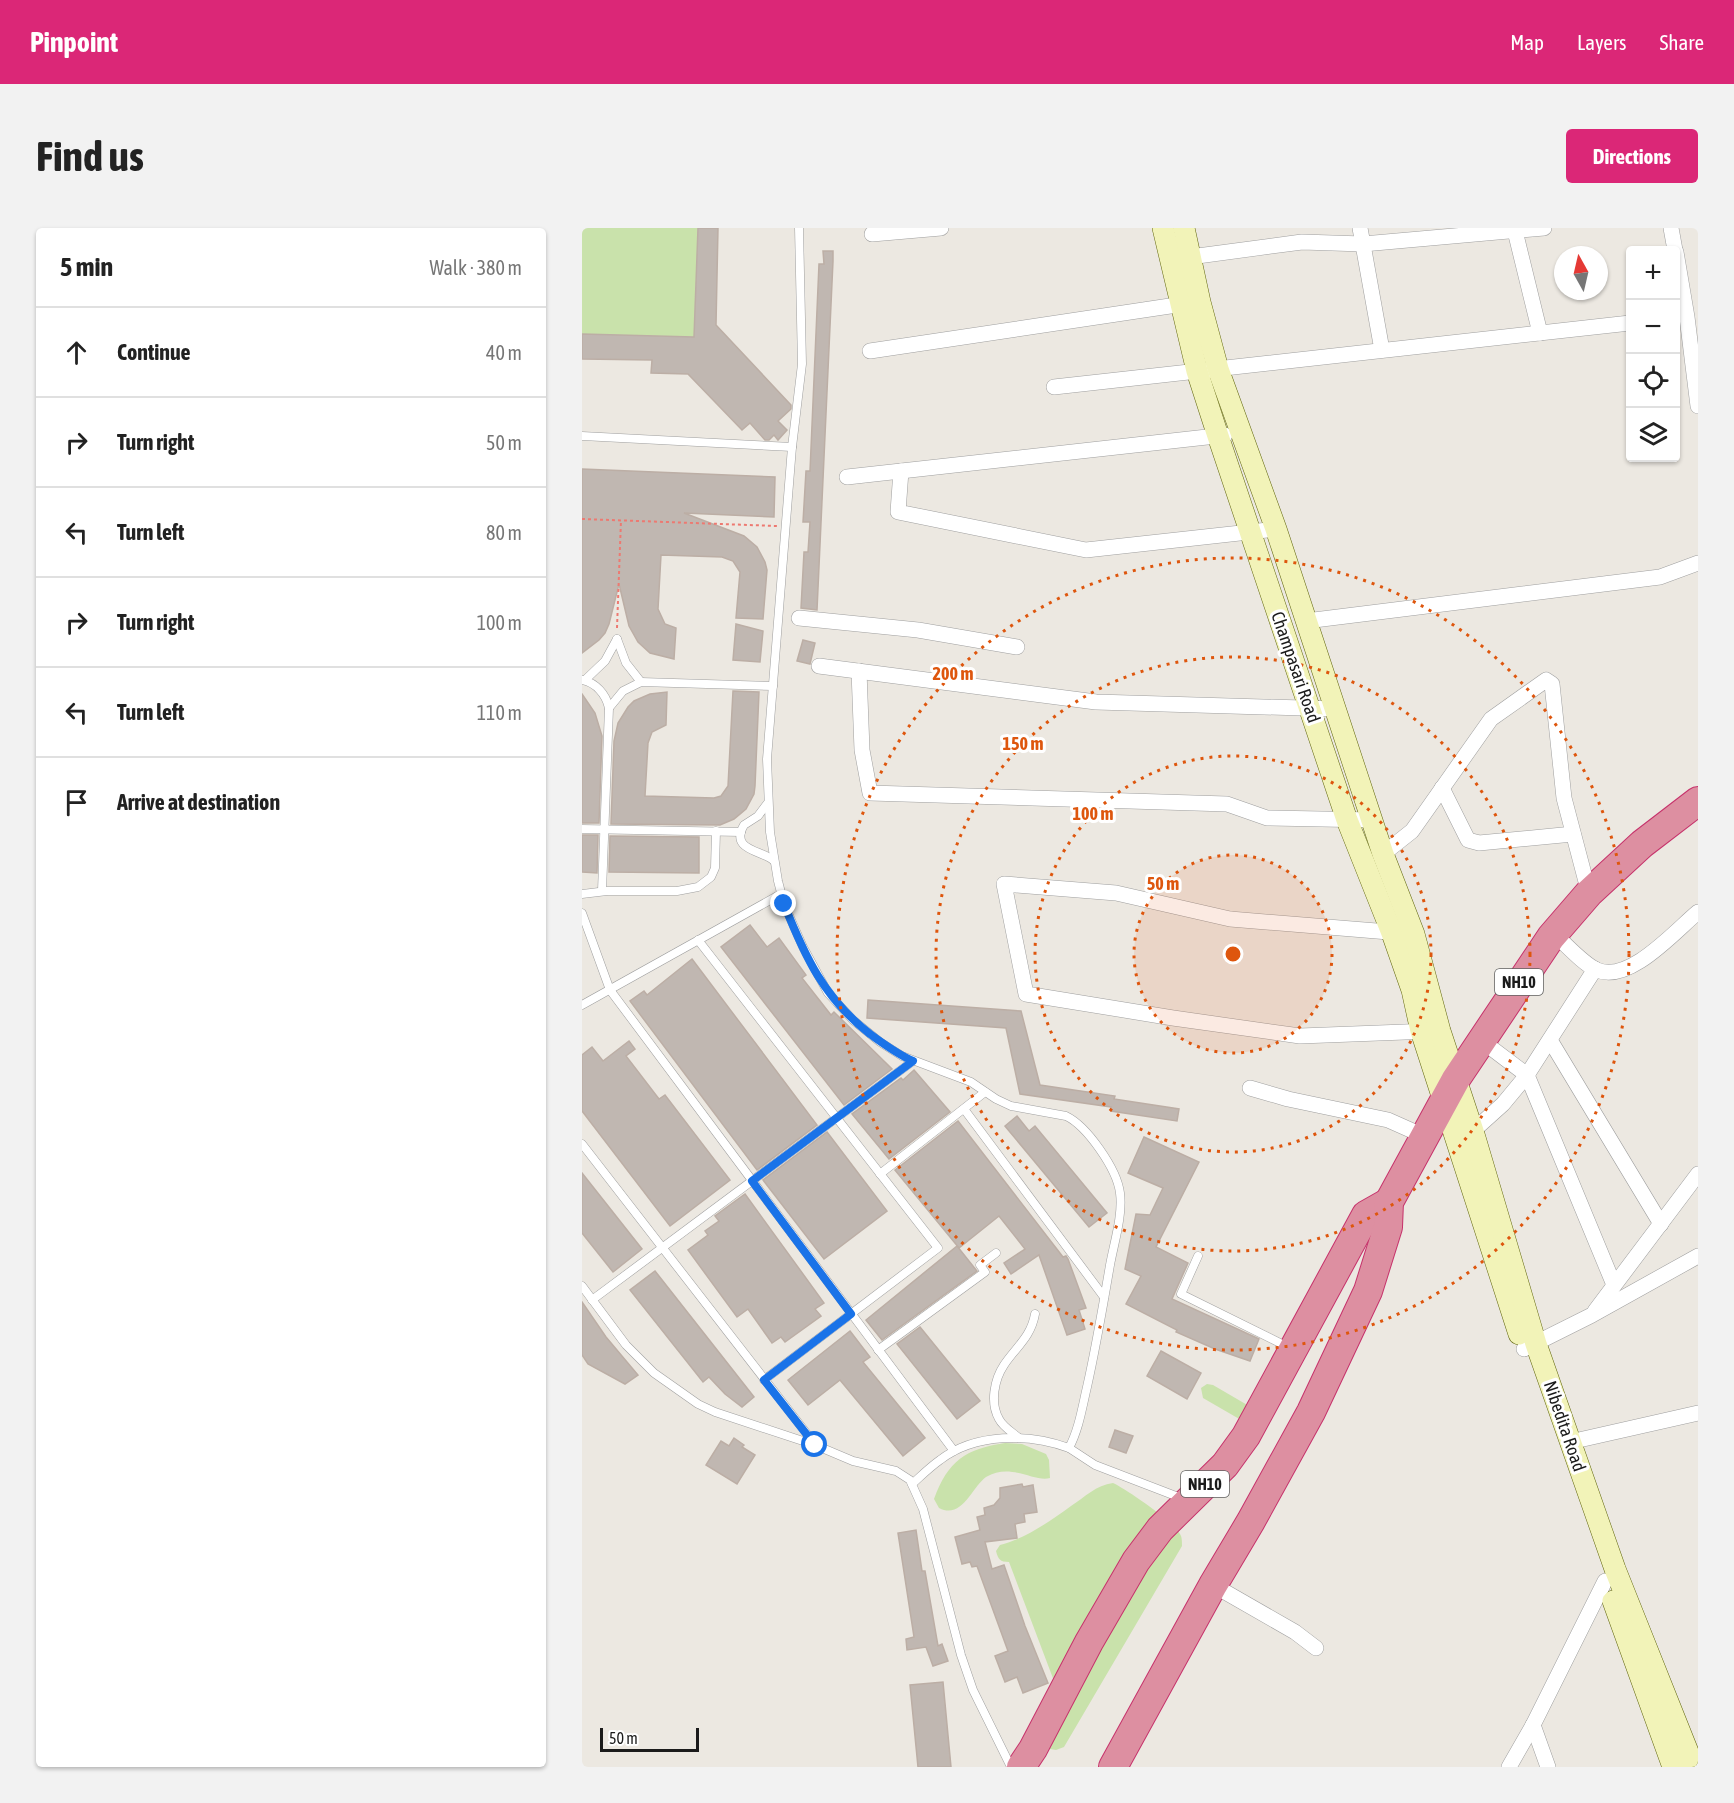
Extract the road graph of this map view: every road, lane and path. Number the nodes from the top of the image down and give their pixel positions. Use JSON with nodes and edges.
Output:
{"nodes":[{"id":1,"x":800,"y":228,"type":"edge"},
{"id":2,"x":941,"y":228,"type":"edge"},
{"id":3,"x":1163,"y":228,"type":"edge"},
{"id":4,"x":1184,"y":228,"type":"edge"},
{"id":5,"x":1360,"y":228,"type":"edge"},
{"id":6,"x":1544,"y":228,"type":"edge"},
{"id":7,"x":1671,"y":228,"type":"edge"},
{"id":8,"x":1515,"y":231,"type":"junction"},
{"id":9,"x":872,"y":234,"type":"dead end"},
{"id":10,"x":1363,"y":244,"type":"junction"},
{"id":11,"x":1674,"y":246,"type":"edge"},
{"id":12,"x":1190,"y":257,"type":"junction"},
{"id":13,"x":1680,"y":278,"type":"edge"},
{"id":14,"x":1190,"y":303,"type":"junction"},
{"id":15,"x":1687,"y":317,"type":"edge"},
{"id":16,"x":1626,"y":323,"type":"edge"},
{"id":17,"x":1540,"y":333,"type":"junction"},
{"id":18,"x":1382,"y":350,"type":"junction"},
{"id":19,"x":870,"y":351,"type":"dead end"},
{"id":20,"x":1207,"y":370,"type":"junction"},
{"id":21,"x":1054,"y":387,"type":"dead end"},
{"id":22,"x":1698,"y":406,"type":"edge"},
{"id":23,"x":1242,"y":434,"type":"junction"},
{"id":24,"x":582,"y":436,"type":"edge"},
{"id":25,"x":1218,"y":436,"type":"junction"},
{"id":26,"x":792,"y":447,"type":"junction"},
{"id":27,"x":901,"y":471,"type":"junction"},
{"id":28,"x":847,"y":477,"type":"dead end"},
{"id":29,"x":582,"y":519,"type":"edge"},
{"id":30,"x":621,"y":520,"type":"junction"},
{"id":31,"x":786,"y":527,"type":"junction"},
{"id":32,"x":1276,"y":529,"type":"junction"},
{"id":33,"x":1250,"y":532,"type":"junction"},
{"id":34,"x":1698,"y":563,"type":"edge"},
{"id":35,"x":799,"y":618,"type":"dead end"},
{"id":36,"x":1306,"y":621,"type":"junction"},
{"id":37,"x":617,"y":639,"type":"junction"},
{"id":38,"x":1017,"y":647,"type":"dead end"},
{"id":39,"x":819,"y":666,"type":"dead end"},
{"id":40,"x":859,"y":671,"type":"junction"},
{"id":41,"x":584,"y":680,"type":"edge"},
{"id":42,"x":641,"y":682,"type":"junction"},
{"id":43,"x":773,"y":686,"type":"junction"},
{"id":44,"x":609,"y":708,"type":"junction"},
{"id":45,"x":1310,"y":708,"type":"junction"},
{"id":46,"x":1336,"y":709,"type":"junction"},
{"id":47,"x":1442,"y":788,"type":"junction"},
{"id":48,"x":1698,"y":801,"type":"edge"},
{"id":49,"x":767,"y":803,"type":"junction"},
{"id":50,"x":1347,"y":820,"type":"junction"},
{"id":51,"x":1372,"y":820,"type":"junction"},
{"id":52,"x":582,"y":829,"type":"edge"},
{"id":53,"x":605,"y":829,"type":"junction"},
{"id":54,"x":716,"y":831,"type":"junction"},
{"id":55,"x":741,"y":832,"type":"junction"},
{"id":56,"x":1573,"y":834,"type":"junction"},
{"id":57,"x":1383,"y":854,"type":"junction"},
{"id":58,"x":774,"y":861,"type":"junction"},
{"id":59,"x":603,"y":891,"type":"junction"},
{"id":60,"x":1589,"y":893,"type":"junction"},
{"id":61,"x":582,"y":894,"type":"edge"},
{"id":62,"x":781,"y":894,"type":"junction"},
{"id":63,"x":1698,"y":912,"type":"edge"},
{"id":64,"x":582,"y":913,"type":"edge"},
{"id":65,"x":1392,"y":933,"type":"junction"},
{"id":66,"x":1414,"y":934,"type":"junction"},
{"id":67,"x":1554,"y":934,"type":"junction"},
{"id":68,"x":698,"y":940,"type":"junction"},
{"id":69,"x":1595,"y":969,"type":"junction"},
{"id":70,"x":610,"y":990,"type":"junction"},
{"id":71,"x":582,"y":1005,"type":"edge"},
{"id":72,"x":1430,"y":1031,"type":"junction"},
{"id":73,"x":1550,"y":1040,"type":"junction"},
{"id":74,"x":1482,"y":1041,"type":"junction"},
{"id":75,"x":913,"y":1061,"type":"junction"},
{"id":76,"x":1527,"y":1075,"type":"junction"},
{"id":77,"x":1250,"y":1088,"type":"dead end"},
{"id":78,"x":1450,"y":1090,"type":"junction"},
{"id":79,"x":985,"y":1092,"type":"junction"},
{"id":80,"x":964,"y":1109,"type":"junction"},
{"id":81,"x":837,"y":1118,"type":"junction"},
{"id":82,"x":1473,"y":1131,"type":"junction"},
{"id":83,"x":1424,"y":1136,"type":"junction"},
{"id":84,"x":582,"y":1144,"type":"edge"},
{"id":85,"x":880,"y":1174,"type":"junction"},
{"id":86,"x":1698,"y":1174,"type":"edge"},
{"id":87,"x":752,"y":1181,"type":"junction"},
{"id":88,"x":1389,"y":1202,"type":"junction"},
{"id":89,"x":1661,"y":1224,"type":"junction"},
{"id":90,"x":662,"y":1248,"type":"junction"},
{"id":91,"x":996,"y":1253,"type":"dead end"},
{"id":92,"x":1198,"y":1256,"type":"dead end"},
{"id":93,"x":1698,"y":1256,"type":"edge"},
{"id":94,"x":1614,"y":1285,"type":"junction"},
{"id":95,"x":582,"y":1286,"type":"edge"},
{"id":96,"x":1104,"y":1297,"type":"junction"},
{"id":97,"x":592,"y":1300,"type":"junction"},
{"id":98,"x":851,"y":1314,"type":"junction"},
{"id":99,"x":1035,"y":1314,"type":"dead end"},
{"id":100,"x":1592,"y":1315,"type":"junction"},
{"id":101,"x":1530,"y":1347,"type":"junction"},
{"id":102,"x":878,"y":1350,"type":"junction"},
{"id":103,"x":1293,"y":1351,"type":"junction"},
{"id":104,"x":764,"y":1380,"type":"junction"},
{"id":105,"x":1698,"y":1413,"type":"edge"},
{"id":106,"x":1019,"y":1438,"type":"junction"},
{"id":107,"x":1570,"y":1442,"type":"junction"},
{"id":108,"x":815,"y":1445,"type":"junction"},
{"id":109,"x":1069,"y":1448,"type":"junction"},
{"id":110,"x":954,"y":1451,"type":"junction"},
{"id":111,"x":912,"y":1484,"type":"junction"},
{"id":112,"x":1187,"y":1500,"type":"junction"},
{"id":113,"x":1605,"y":1581,"type":"junction"},
{"id":114,"x":1213,"y":1585,"type":"junction"},
{"id":115,"x":1316,"y":1648,"type":"dead end"},
{"id":116,"x":1533,"y":1725,"type":"junction"},
{"id":117,"x":1687,"y":1765,"type":"edge"},
{"id":118,"x":1011,"y":1767,"type":"edge"},
{"id":119,"x":1021,"y":1767,"type":"edge"},
{"id":120,"x":1113,"y":1767,"type":"edge"},
{"id":121,"x":1509,"y":1767,"type":"edge"},
{"id":122,"x":1548,"y":1767,"type":"edge"}],
"edges":[{"from":1,"to":26,"type":"lane"},
{"from":2,"to":9,"type":"street"},
{"from":3,"to":14,"type":"main road","name":"Champasari Road"},
{"from":4,"to":12,"type":"main road","name":"Champasari Road"},
{"from":5,"to":10,"type":"street"},
{"from":6,"to":8,"type":"street"},
{"from":7,"to":11,"type":"street"},
{"from":8,"to":10,"type":"street"},
{"from":8,"to":17,"type":"street"},
{"from":10,"to":12,"type":"street"},
{"from":10,"to":18,"type":"street"},
{"from":12,"to":14,"type":"main road","name":"Champasari Road"},
{"from":13,"to":15,"type":"street"},
{"from":14,"to":19,"type":"street"},
{"from":14,"to":20,"type":"main road","name":"Champasari Road"},
{"from":15,"to":22,"type":"street"},
{"from":16,"to":17,"type":"street"},
{"from":17,"to":18,"type":"street"},
{"from":18,"to":20,"type":"street"},
{"from":20,"to":21,"type":"street"},
{"from":20,"to":23,"type":"main road","name":"Champasari Road"},
{"from":20,"to":25,"type":"main road","name":"Champasari Road"},
{"from":23,"to":25,"type":"street"},
{"from":23,"to":32,"type":"main road","name":"Champasari Road"},
{"from":24,"to":26,"type":"lane"},
{"from":25,"to":27,"type":"street"},
{"from":25,"to":33,"type":"main road","name":"Champasari Road"},
{"from":26,"to":31,"type":"lane"},
{"from":27,"to":28,"type":"street"},
{"from":27,"to":33,"type":"street"},
{"from":29,"to":30,"type":"path"},
{"from":30,"to":31,"type":"path"},
{"from":30,"to":37,"type":"path"},
{"from":31,"to":43,"type":"lane"},
{"from":32,"to":33,"type":"street"},
{"from":32,"to":36,"type":"main road","name":"Champasari Road"},
{"from":33,"to":45,"type":"main road","name":"Champasari Road"},
{"from":34,"to":36,"type":"street"},
{"from":35,"to":38,"type":"street"},
{"from":36,"to":46,"type":"main road","name":"Champasari Road"},
{"from":37,"to":41,"type":"lane"},
{"from":37,"to":42,"type":"lane"},
{"from":39,"to":40,"type":"street"},
{"from":40,"to":45,"type":"street"},
{"from":40,"to":50,"type":"street"},
{"from":41,"to":44,"type":"lane"},
{"from":42,"to":43,"type":"lane"},
{"from":42,"to":44,"type":"lane"},
{"from":43,"to":49,"type":"lane"},
{"from":44,"to":53,"type":"lane"},
{"from":45,"to":46,"type":"street"},
{"from":45,"to":50,"type":"main road","name":"Champasari Road"},
{"from":46,"to":51,"type":"main road","name":"Champasari Road"},
{"from":47,"to":56,"type":"street"},
{"from":47,"to":56,"type":"street"},
{"from":47,"to":57,"type":"street"},
{"from":48,"to":60,"type":"highway","number":"NH10"},
{"from":49,"to":55,"type":"lane"},
{"from":49,"to":58,"type":"lane"},
{"from":50,"to":51,"type":"street"},
{"from":50,"to":65,"type":"main road","name":"Champasari Road"},
{"from":51,"to":57,"type":"main road","name":"Champasari Road"},
{"from":52,"to":53,"type":"lane"},
{"from":53,"to":54,"type":"lane"},
{"from":53,"to":59,"type":"lane"},
{"from":54,"to":55,"type":"lane"},
{"from":54,"to":59,"type":"lane"},
{"from":55,"to":58,"type":"lane"},
{"from":56,"to":60,"type":"street"},
{"from":57,"to":66,"type":"main road","name":"Champasari Road"},
{"from":58,"to":62,"type":"lane"},
{"from":59,"to":61,"type":"lane"},
{"from":60,"to":67,"type":"highway","number":"NH10"},
{"from":62,"to":68,"type":"lane"},
{"from":62,"to":75,"type":"lane"},
{"from":63,"to":69,"type":"street"},
{"from":64,"to":70,"type":"lane"},
{"from":65,"to":66,"type":"street"},
{"from":65,"to":72,"type":"main road","name":"Champasari Road"},
{"from":65,"to":72,"type":"street"},
{"from":66,"to":72,"type":"main road","name":"Champasari Road"},
{"from":67,"to":69,"type":"street"},
{"from":67,"to":74,"type":"highway","number":"NH10"},
{"from":68,"to":70,"type":"lane"},
{"from":68,"to":81,"type":"lane"},
{"from":69,"to":73,"type":"street"},
{"from":70,"to":71,"type":"lane"},
{"from":70,"to":87,"type":"lane"},
{"from":72,"to":78,"type":"main road","name":"Champasari Road"},
{"from":73,"to":76,"type":"street"},
{"from":73,"to":89,"type":"street"},
{"from":74,"to":76,"type":"street"},
{"from":74,"to":78,"type":"highway","number":"NH10"},
{"from":75,"to":79,"type":"lane"},
{"from":75,"to":81,"type":"lane"},
{"from":76,"to":82,"type":"street"},
{"from":76,"to":94,"type":"street"},
{"from":77,"to":83,"type":"street"},
{"from":78,"to":82,"type":"main road","name":"Nibedita Road"},
{"from":78,"to":83,"type":"highway","number":"NH10"},
{"from":78,"to":101,"type":"main road","name":"Nibedita Road"},
{"from":79,"to":80,"type":"lane"},
{"from":79,"to":96,"type":"lane"},
{"from":80,"to":85,"type":"lane"},
{"from":80,"to":96,"type":"lane"},
{"from":81,"to":85,"type":"lane"},
{"from":81,"to":87,"type":"lane"},
{"from":82,"to":101,"type":"main road","name":"Nibedita Road"},
{"from":83,"to":88,"type":"highway","number":"NH10"},
{"from":84,"to":90,"type":"lane"},
{"from":85,"to":98,"type":"lane"},
{"from":86,"to":89,"type":"street"},
{"from":87,"to":90,"type":"lane"},
{"from":87,"to":98,"type":"lane"},
{"from":88,"to":103,"type":"highway","number":"NH10"},
{"from":88,"to":114,"type":"highway","number":"NH10"},
{"from":89,"to":94,"type":"street"},
{"from":90,"to":97,"type":"lane"},
{"from":90,"to":104,"type":"lane"},
{"from":91,"to":102,"type":"lane"},
{"from":92,"to":103,"type":"lane"},
{"from":93,"to":100,"type":"street"},
{"from":94,"to":100,"type":"street"},
{"from":95,"to":97,"type":"lane"},
{"from":96,"to":109,"type":"lane"},
{"from":97,"to":108,"type":"lane"},
{"from":98,"to":102,"type":"lane"},
{"from":98,"to":104,"type":"lane"},
{"from":99,"to":106,"type":"lane"},
{"from":100,"to":101,"type":"street"},
{"from":101,"to":107,"type":"main road","name":"Nibedita Road"},
{"from":101,"to":113,"type":"main road","name":"Nibedita Road"},
{"from":102,"to":110,"type":"lane"},
{"from":103,"to":112,"type":"highway","number":"NH10"},
{"from":104,"to":108,"type":"lane"},
{"from":105,"to":107,"type":"street"},
{"from":106,"to":109,"type":"lane"},
{"from":106,"to":110,"type":"lane"},
{"from":107,"to":117,"type":"main road","name":"Nibedita Road"},
{"from":108,"to":111,"type":"lane"},
{"from":109,"to":112,"type":"lane"},
{"from":110,"to":111,"type":"lane"},
{"from":111,"to":118,"type":"lane"},
{"from":112,"to":119,"type":"highway","number":"NH10"},
{"from":113,"to":116,"type":"street"},
{"from":113,"to":117,"type":"main road","name":"Nibedita Road"},
{"from":114,"to":115,"type":"street"},
{"from":114,"to":120,"type":"highway","number":"NH10"},
{"from":116,"to":121,"type":"street"},
{"from":116,"to":122,"type":"street"}]}
